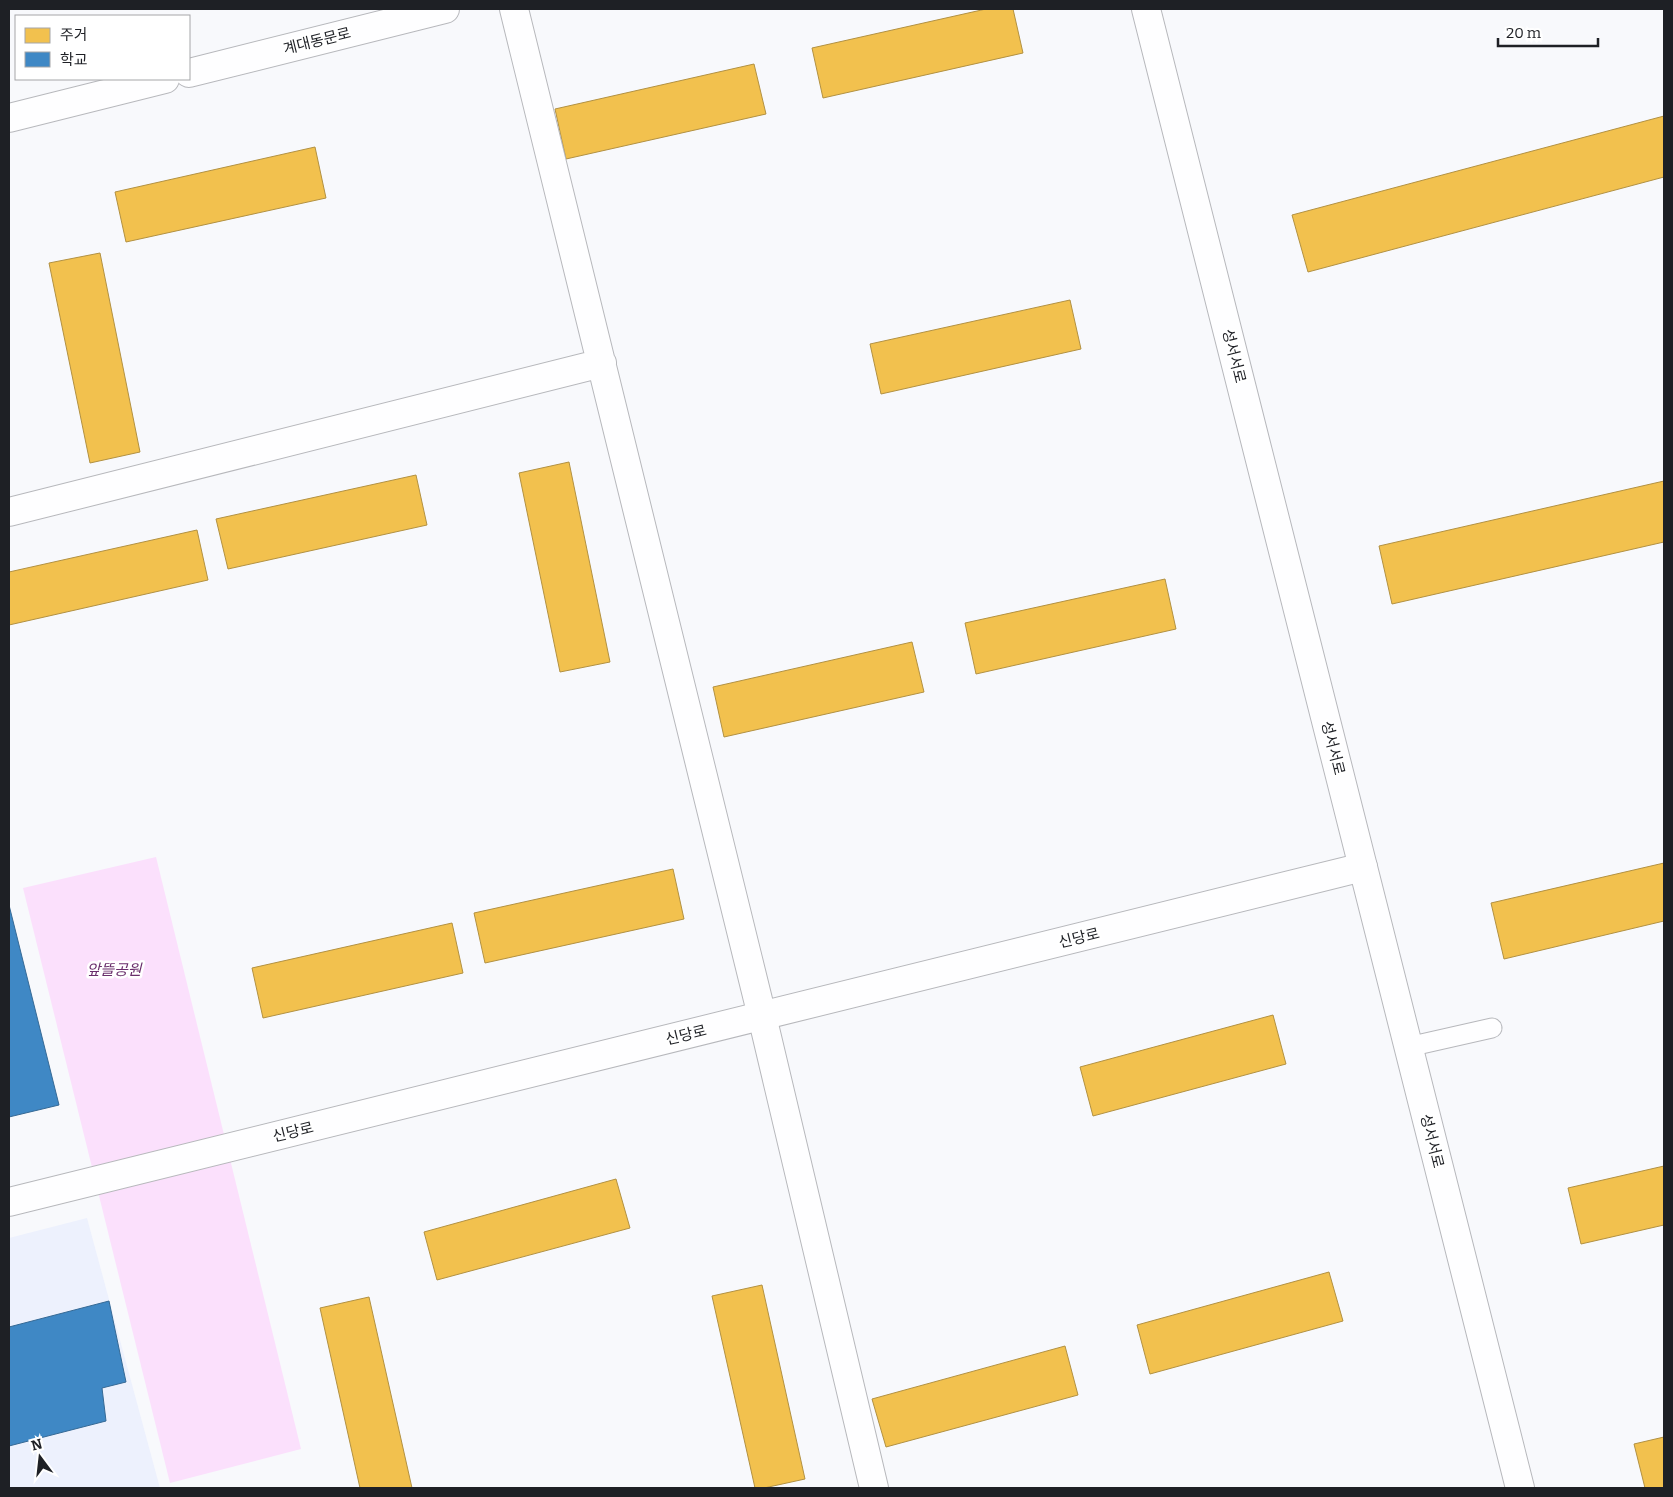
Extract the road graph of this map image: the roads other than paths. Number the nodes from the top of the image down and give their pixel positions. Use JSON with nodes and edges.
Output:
{"nodes":[{"id":1,"x":445,"y":9,"type":"edge"},
{"id":2,"x":514,"y":9,"type":"edge"},
{"id":3,"x":1146,"y":9,"type":"edge"},
{"id":4,"x":190,"y":73,"type":"edge"},
{"id":5,"x":161,"y":80,"type":"edge"},
{"id":6,"x":9,"y":118,"type":"edge"},
{"id":7,"x":602,"y":363,"type":"junction"},
{"id":8,"x":9,"y":512,"type":"edge"},
{"id":9,"x":1363,"y":868,"type":"junction"},
{"id":10,"x":762,"y":1016,"type":"junction"},
{"id":11,"x":1492,"y":1028,"type":"dead end"},
{"id":12,"x":1408,"y":1047,"type":"junction"},
{"id":13,"x":9,"y":1202,"type":"edge"},
{"id":14,"x":874,"y":1488,"type":"edge"},
{"id":15,"x":1520,"y":1488,"type":"edge"}],
"edges":[{"from":1,"to":4,"type":"street","name":"계대동문로"},
{"from":2,"to":7,"type":"street"},
{"from":3,"to":9,"type":"street","name":"성서서로"},
{"from":5,"to":6,"type":"street"},
{"from":7,"to":8,"type":"street"},
{"from":7,"to":10,"type":"street"},
{"from":9,"to":10,"type":"street","name":"신당로"},
{"from":9,"to":12,"type":"street","name":"성서서로"},
{"from":10,"to":13,"type":"street","name":"신당로"},
{"from":10,"to":14,"type":"street"},
{"from":11,"to":12,"type":"lane"},
{"from":12,"to":15,"type":"street","name":"성서서로"}]}
